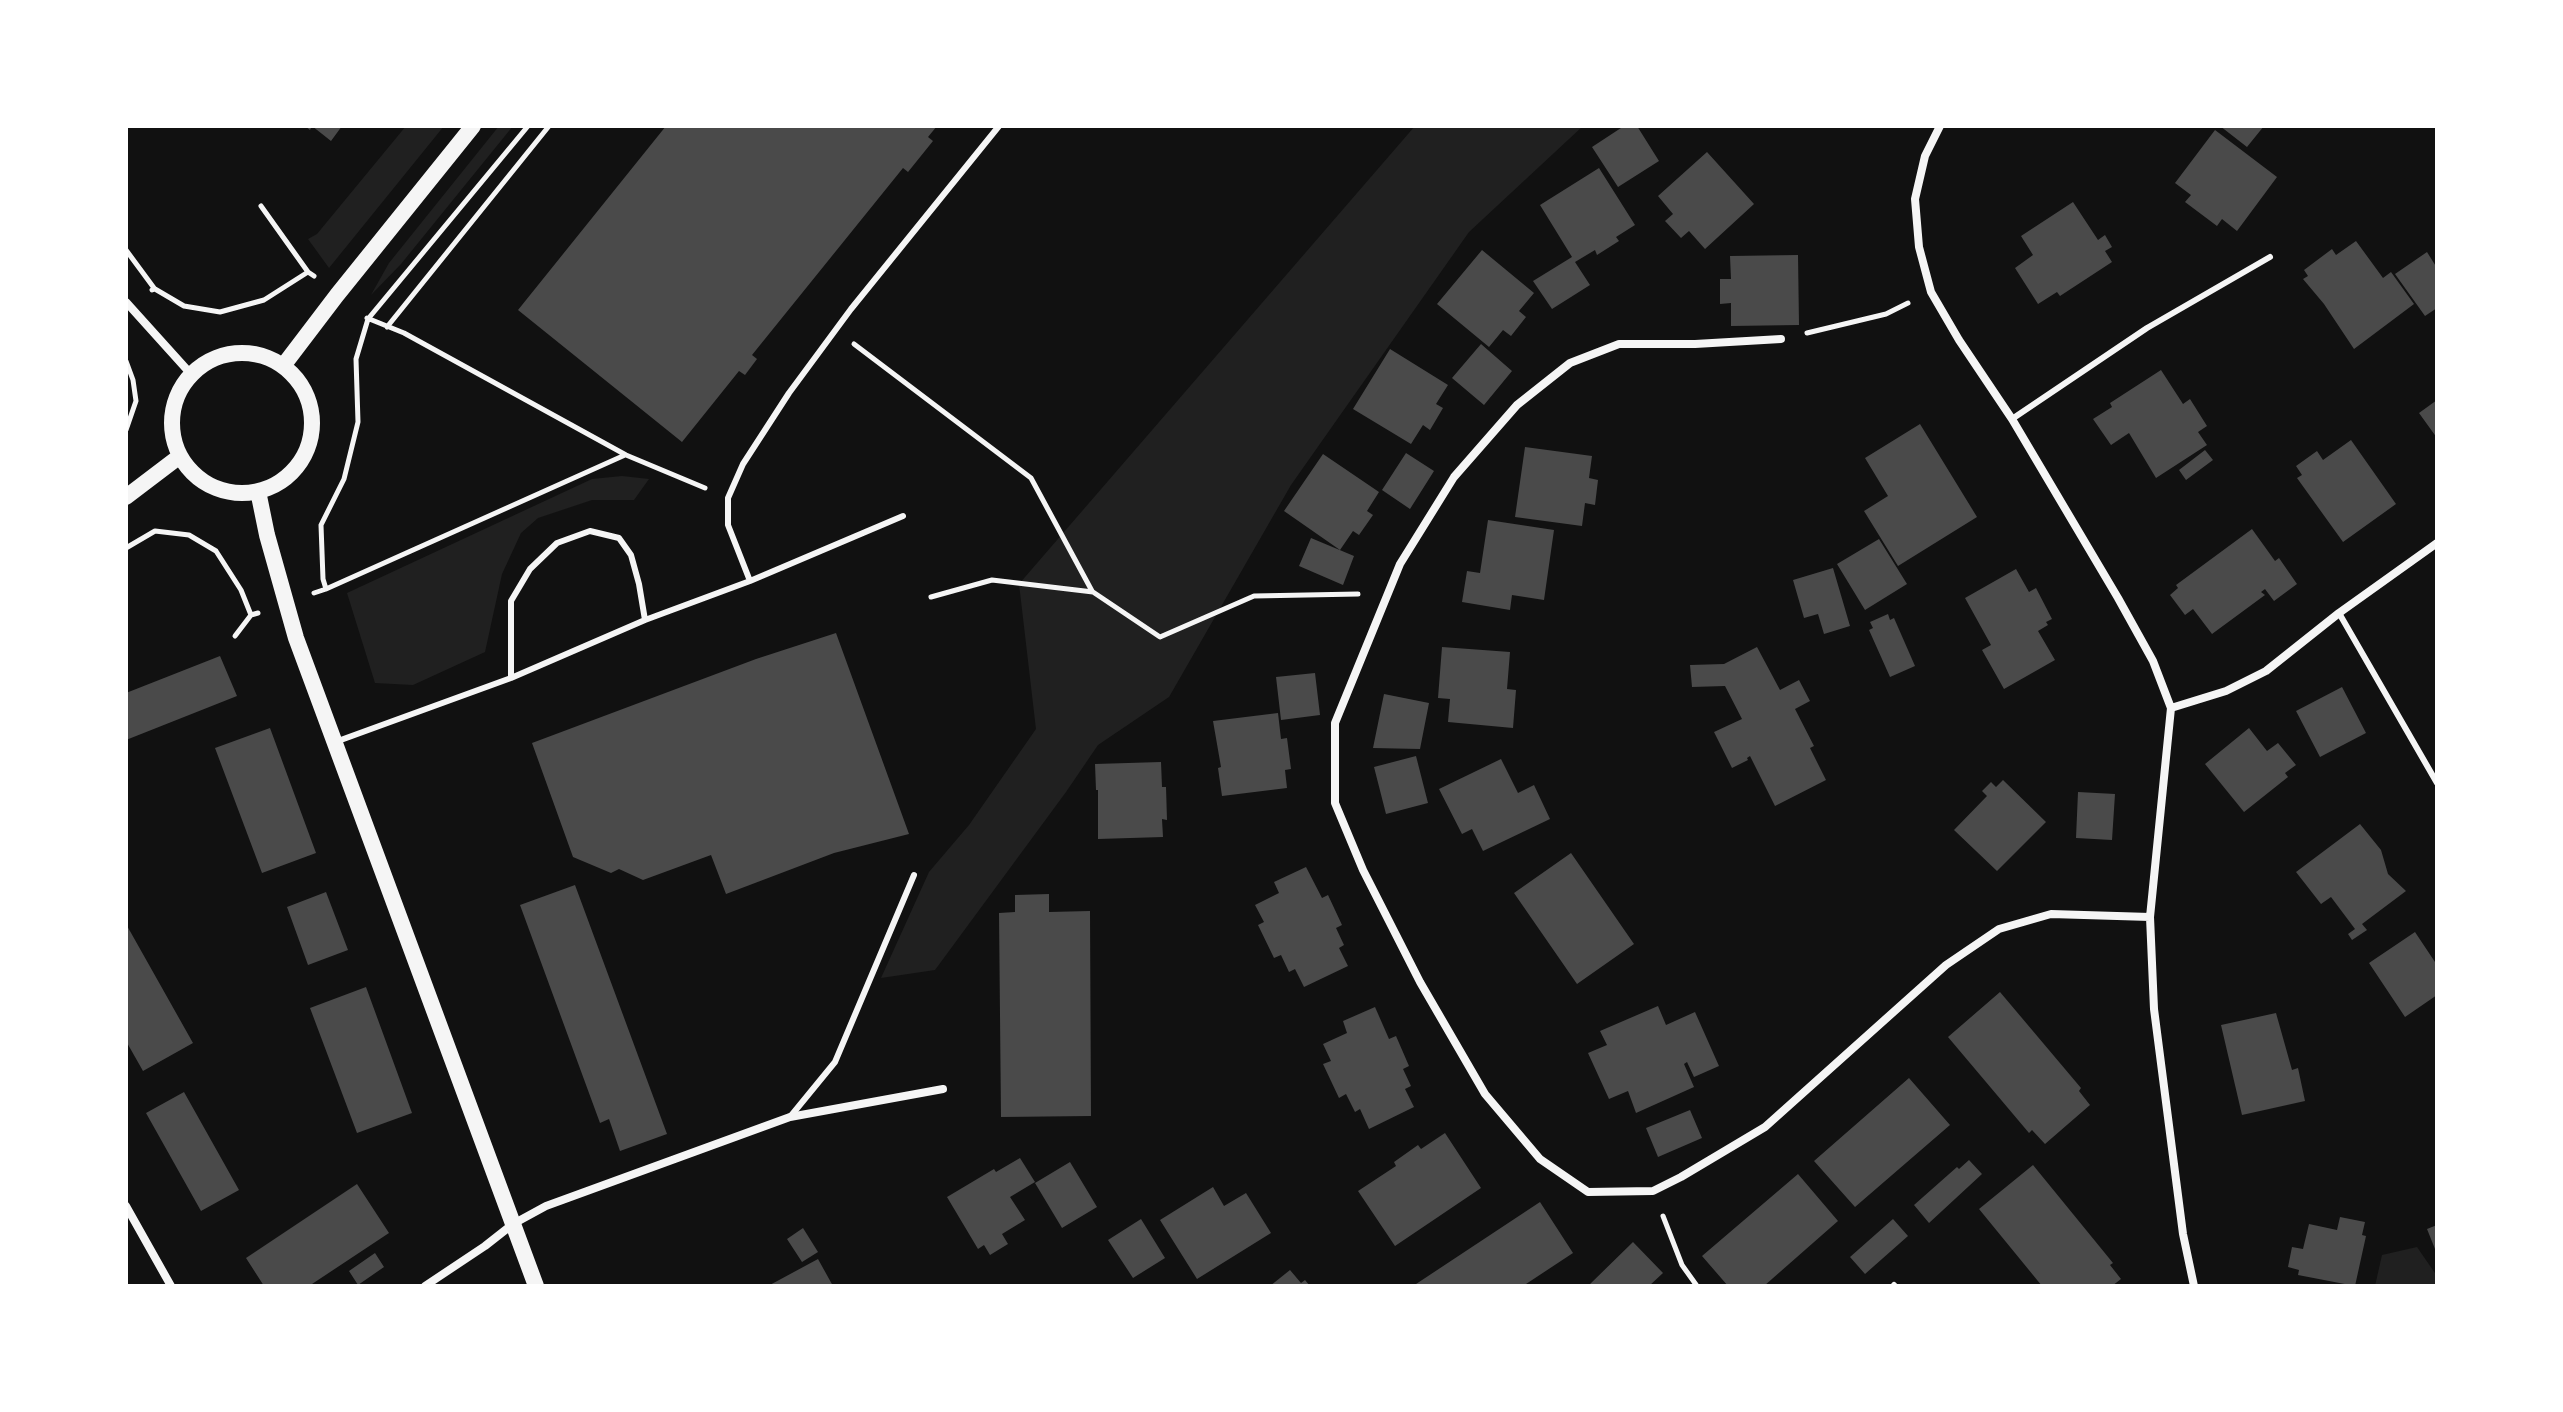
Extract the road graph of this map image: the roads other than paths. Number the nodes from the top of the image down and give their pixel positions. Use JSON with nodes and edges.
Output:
{"nodes":[{"id":1,"x":473,"y":126,"type":"edge"},
{"id":2,"x":999,"y":126,"type":"edge"},
{"id":3,"x":1940,"y":126,"type":"edge"},
{"id":4,"x":2270,"y":257,"type":"dead end"},
{"id":5,"x":126,"y":302,"type":"edge"},
{"id":6,"x":1781,"y":339,"type":"road end"},
{"id":7,"x":283,"y":366,"type":"junction"},
{"id":8,"x":190,"y":373,"type":"junction"},
{"id":9,"x":2012,"y":419,"type":"junction"},
{"id":10,"x":180,"y":456,"type":"junction"},
{"id":11,"x":258,"y":491,"type":"junction"},
{"id":12,"x":126,"y":497,"type":"edge"},
{"id":13,"x":903,"y":516,"type":"dead end"},
{"id":14,"x":2437,"y":543,"type":"edge"},
{"id":15,"x":750,"y":581,"type":"junction"},
{"id":16,"x":2339,"y":613,"type":"junction"},
{"id":17,"x":645,"y":620,"type":"junction"},
{"id":18,"x":511,"y":678,"type":"junction"},
{"id":19,"x":2171,"y":708,"type":"junction"},
{"id":20,"x":334,"y":742,"type":"junction"},
{"id":21,"x":2437,"y":783,"type":"edge"},
{"id":22,"x":914,"y":875,"type":"dead end"},
{"id":23,"x":2150,"y":917,"type":"junction"},
{"id":24,"x":943,"y":1089,"type":"dead end"},
{"id":25,"x":790,"y":1117,"type":"junction"},
{"id":26,"x":126,"y":1206,"type":"edge"},
{"id":27,"x":513,"y":1224,"type":"junction"},
{"id":28,"x":171,"y":1286,"type":"edge"},
{"id":29,"x":425,"y":1286,"type":"edge"},
{"id":30,"x":536,"y":1286,"type":"edge"},
{"id":31,"x":2194,"y":1286,"type":"edge"}],
"edges":[{"from":1,"to":7,"type":"main road"},
{"from":2,"to":15,"type":"lane"},
{"from":3,"to":9,"type":"street"},
{"from":4,"to":9,"type":"lane"},
{"from":5,"to":8,"type":"street"},
{"from":6,"to":23,"type":"street"},
{"from":7,"to":8,"type":"main road"},
{"from":7,"to":11,"type":"main road"},
{"from":8,"to":10,"type":"main road"},
{"from":9,"to":19,"type":"street"},
{"from":10,"to":11,"type":"main road"},
{"from":10,"to":12,"type":"main road"},
{"from":11,"to":20,"type":"main road"},
{"from":13,"to":15,"type":"lane"},
{"from":14,"to":16,"type":"street"},
{"from":15,"to":17,"type":"lane"},
{"from":16,"to":19,"type":"street"},
{"from":16,"to":21,"type":"lane"},
{"from":17,"to":18,"type":"lane"},
{"from":17,"to":18,"type":"lane"},
{"from":18,"to":20,"type":"lane"},
{"from":19,"to":23,"type":"street"},
{"from":20,"to":27,"type":"main road"},
{"from":22,"to":25,"type":"lane"},
{"from":23,"to":31,"type":"street"},
{"from":24,"to":25,"type":"street"},
{"from":25,"to":27,"type":"street"},
{"from":26,"to":28,"type":"street"},
{"from":27,"to":29,"type":"street"},
{"from":27,"to":30,"type":"main road"}]}
